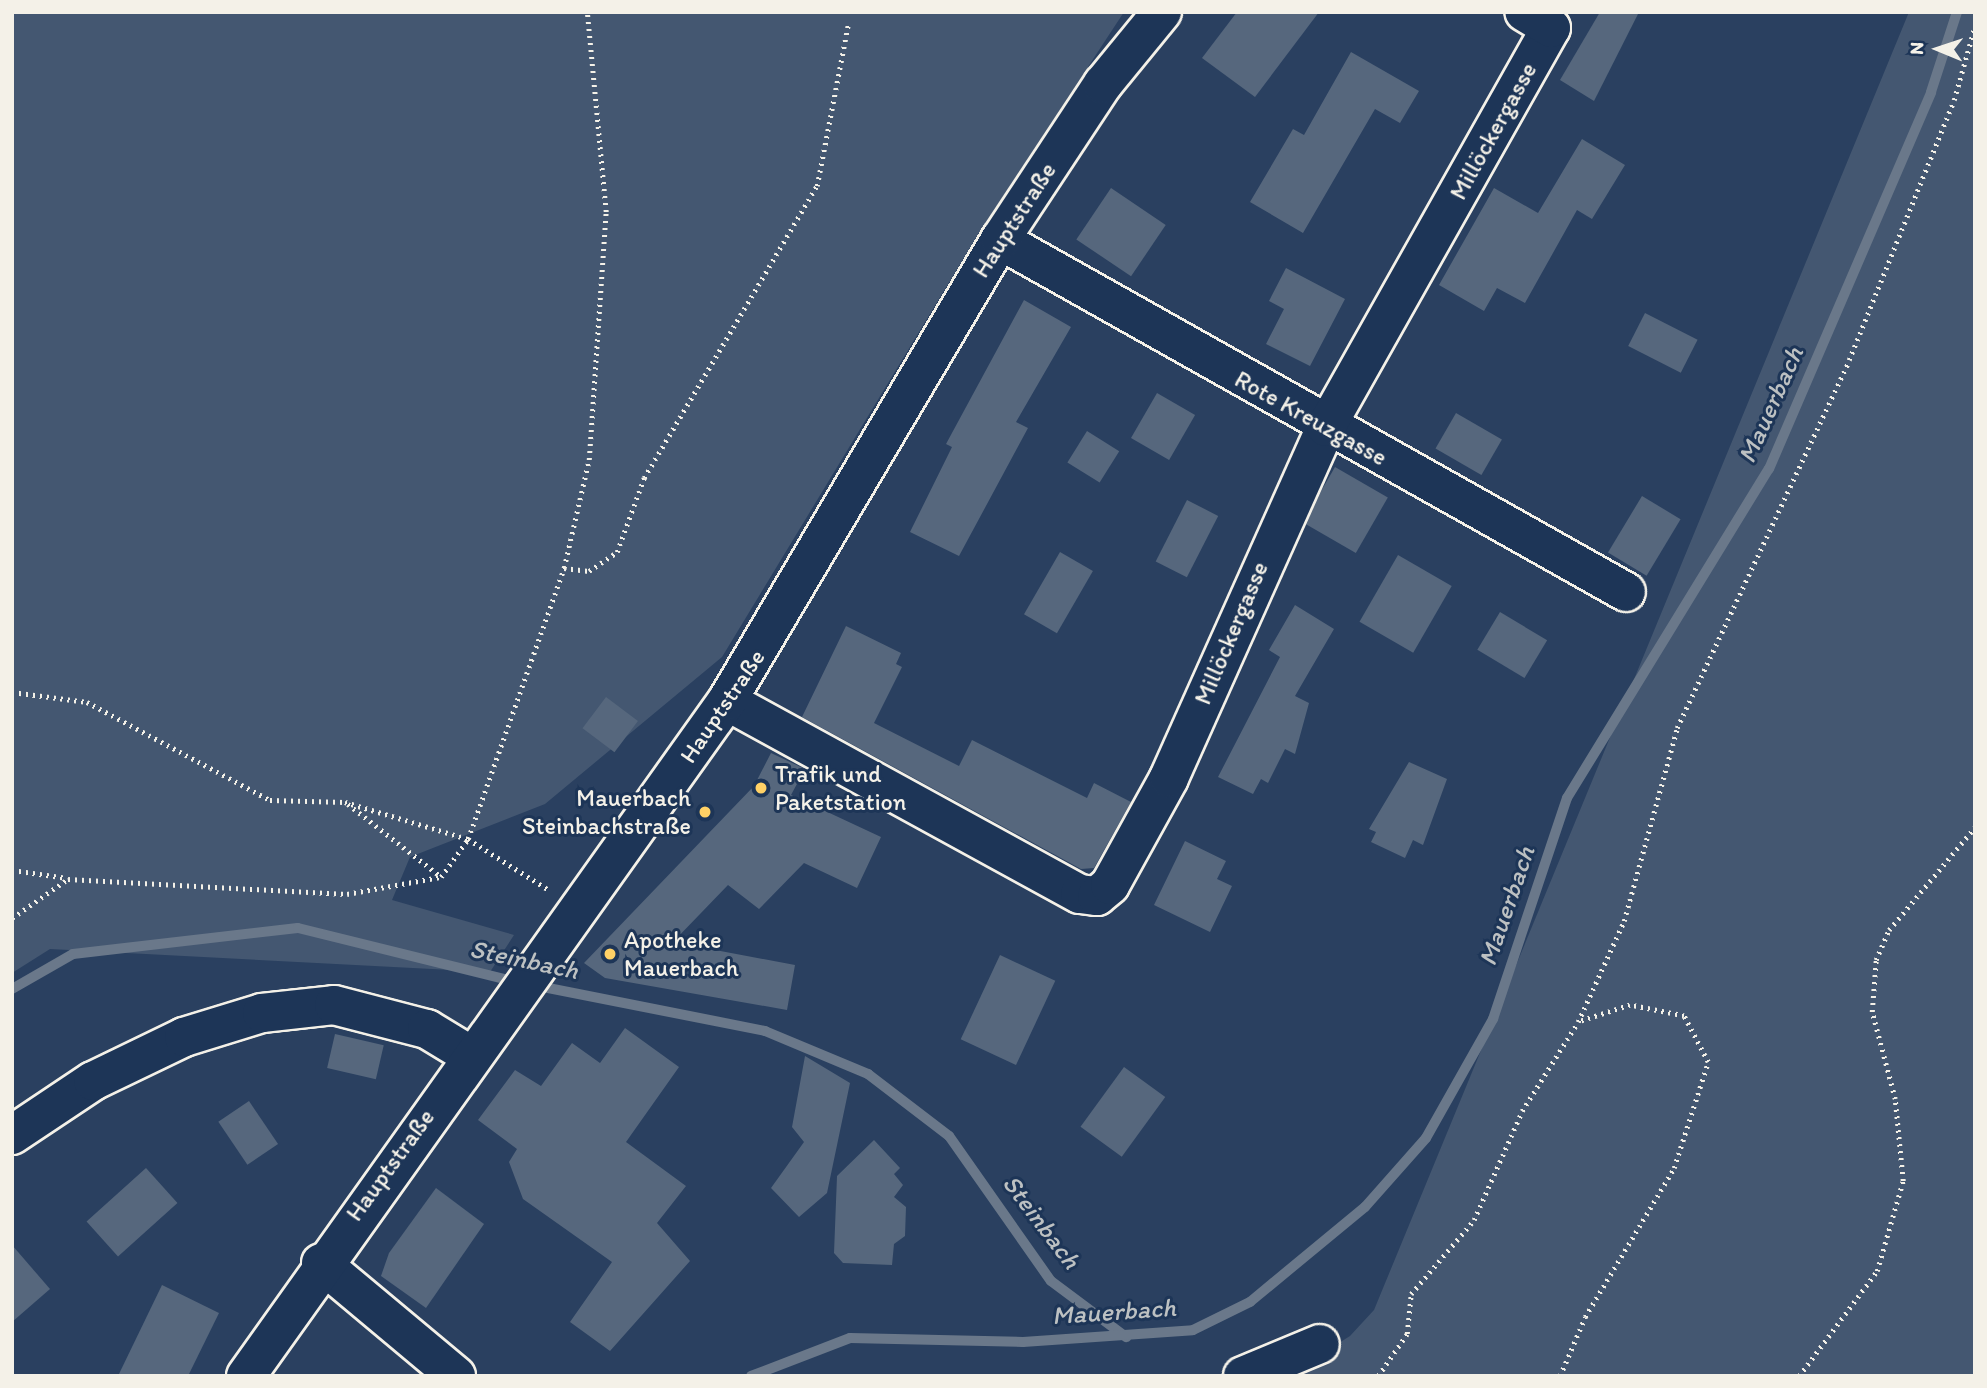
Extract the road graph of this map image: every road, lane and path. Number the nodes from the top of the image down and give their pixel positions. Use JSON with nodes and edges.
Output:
{"nodes":[{"id":1,"x":587,"y":12,"type":"edge"},
{"id":2,"x":1162,"y":12,"type":"edge"},
{"id":3,"x":1524,"y":12,"type":"edge"},
{"id":4,"x":848,"y":25,"type":"dead end"},
{"id":5,"x":1975,"y":26,"type":"edge"},
{"id":6,"x":1000,"y":240,"type":"junction"},
{"id":7,"x":1326,"y":427,"type":"junction"},
{"id":8,"x":564,"y":568,"type":"junction"},
{"id":9,"x":1626,"y":592,"type":"dead end"},
{"id":10,"x":12,"y":692,"type":"edge"},
{"id":11,"x":727,"y":701,"type":"junction"},
{"id":12,"x":345,"y":802,"type":"junction"},
{"id":13,"x":1975,"y":827,"type":"edge"},
{"id":14,"x":468,"y":839,"type":"junction"},
{"id":15,"x":12,"y":870,"type":"edge"},
{"id":16,"x":441,"y":877,"type":"junction"},
{"id":17,"x":68,"y":879,"type":"junction"},
{"id":18,"x":579,"y":909,"type":"junction"},
{"id":19,"x":12,"y":918,"type":"edge"},
{"id":20,"x":1577,"y":1022,"type":"junction"},
{"id":21,"x":470,"y":1055,"type":"junction"},
{"id":22,"x":12,"y":1135,"type":"edge"},
{"id":23,"x":321,"y":1262,"type":"junction"},
{"id":24,"x":1320,"y":1344,"type":"dead end"},
{"id":25,"x":246,"y":1376,"type":"edge"},
{"id":26,"x":456,"y":1376,"type":"edge"},
{"id":27,"x":1243,"y":1376,"type":"edge"},
{"id":28,"x":1378,"y":1376,"type":"edge"},
{"id":29,"x":1560,"y":1376,"type":"edge"},
{"id":30,"x":1799,"y":1376,"type":"edge"}],
"edges":[{"from":1,"to":8,"type":"path"},
{"from":2,"to":6,"type":"street","name":"Hauptstraße"},
{"from":3,"to":7,"type":"street","name":"Millöckergasse"},
{"from":4,"to":8,"type":"path"},
{"from":5,"to":20,"type":"path"},
{"from":6,"to":7,"type":"street","name":"Rote Kreuzgasse"},
{"from":6,"to":11,"type":"street","name":"Hauptstraße"},
{"from":7,"to":9,"type":"street","name":"Rote Kreuzgasse"},
{"from":7,"to":11,"type":"street","name":"Millöckergasse"},
{"from":8,"to":14,"type":"path"},
{"from":10,"to":12,"type":"path"},
{"from":11,"to":18,"type":"street","name":"Hauptstraße"},
{"from":12,"to":14,"type":"path"},
{"from":12,"to":16,"type":"path"},
{"from":13,"to":30,"type":"path"},
{"from":14,"to":16,"type":"path"},
{"from":14,"to":18,"type":"path"},
{"from":15,"to":17,"type":"path"},
{"from":16,"to":17,"type":"path"},
{"from":17,"to":19,"type":"path"},
{"from":18,"to":21,"type":"street","name":"Hauptstraße"},
{"from":20,"to":28,"type":"path"},
{"from":20,"to":29,"type":"path"},
{"from":21,"to":22,"type":"street"},
{"from":21,"to":23,"type":"street","name":"Hauptstraße"},
{"from":23,"to":25,"type":"street","name":"Hauptstraße"},
{"from":23,"to":26,"type":"street"},
{"from":24,"to":27,"type":"street"}]}
